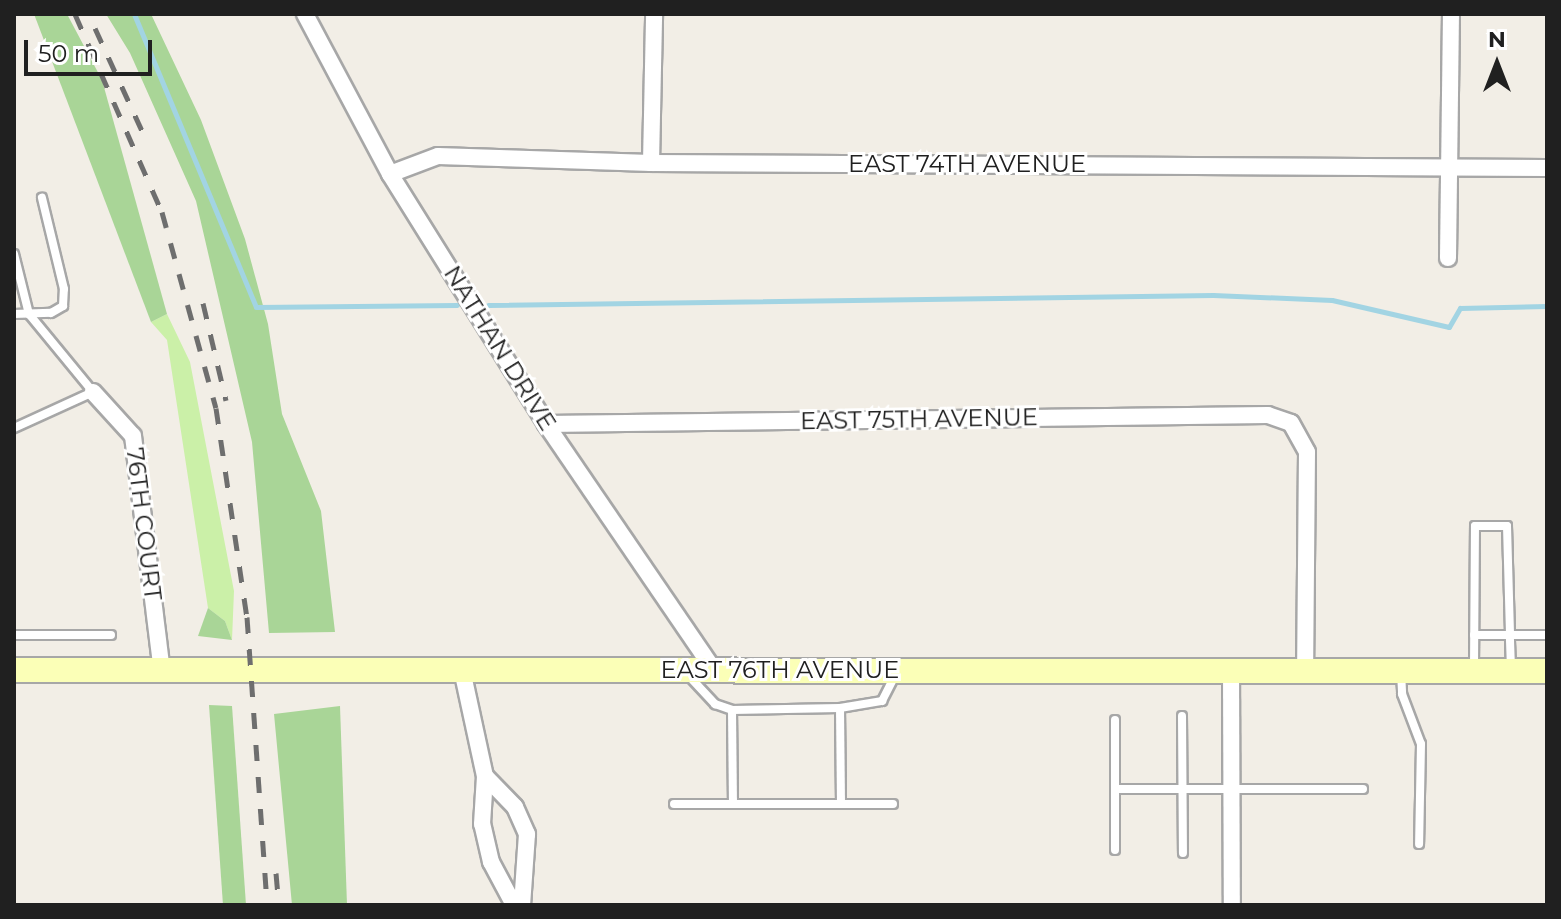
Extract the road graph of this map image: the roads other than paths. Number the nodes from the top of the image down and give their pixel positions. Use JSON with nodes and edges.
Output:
{"nodes":[{"id":1,"x":305,"y":14,"type":"edge"},
{"id":2,"x":654,"y":14,"type":"edge"},
{"id":3,"x":1451,"y":14,"type":"edge"},
{"id":4,"x":651,"y":163,"type":"junction"},
{"id":5,"x":1451,"y":166,"type":"junction"},
{"id":6,"x":1547,"y":168,"type":"edge"},
{"id":7,"x":390,"y":174,"type":"junction"},
{"id":8,"x":42,"y":198,"type":"dead end"},
{"id":9,"x":14,"y":254,"type":"edge"},
{"id":10,"x":1448,"y":258,"type":"dead end"},
{"id":11,"x":14,"y":314,"type":"edge"},
{"id":12,"x":29,"y":314,"type":"junction"},
{"id":13,"x":93,"y":392,"type":"junction"},
{"id":14,"x":546,"y":424,"type":"junction"},
{"id":15,"x":14,"y":428,"type":"edge"},
{"id":16,"x":14,"y":635,"type":"edge"},
{"id":17,"x":111,"y":635,"type":"dead end"},
{"id":18,"x":1474,"y":635,"type":"junction"},
{"id":19,"x":1510,"y":635,"type":"junction"},
{"id":20,"x":1547,"y":635,"type":"edge"},
{"id":21,"x":14,"y":670,"type":"edge"},
{"id":22,"x":462,"y":670,"type":"junction"},
{"id":23,"x":683,"y":670,"type":"junction"},
{"id":24,"x":714,"y":670,"type":"junction"},
{"id":25,"x":896,"y":671,"type":"junction"},
{"id":26,"x":1231,"y":671,"type":"junction"},
{"id":27,"x":1305,"y":671,"type":"junction"},
{"id":28,"x":1401,"y":671,"type":"junction"},
{"id":29,"x":1474,"y":671,"type":"junction"},
{"id":30,"x":1511,"y":671,"type":"junction"},
{"id":31,"x":1547,"y":671,"type":"edge"},
{"id":32,"x":162,"y":672,"type":"junction"},
{"id":33,"x":840,"y":708,"type":"junction"},
{"id":34,"x":732,"y":710,"type":"junction"},
{"id":35,"x":1182,"y":716,"type":"dead end"},
{"id":36,"x":1115,"y":720,"type":"dead end"},
{"id":37,"x":485,"y":776,"type":"junction"},
{"id":38,"x":1233,"y":787,"type":"junction"},
{"id":39,"x":1115,"y":789,"type":"junction"},
{"id":40,"x":1363,"y":789,"type":"dead end"},
{"id":41,"x":1181,"y":790,"type":"junction"},
{"id":42,"x":674,"y":804,"type":"dead end"},
{"id":43,"x":733,"y":804,"type":"junction"},
{"id":44,"x":841,"y":804,"type":"junction"},
{"id":45,"x":893,"y":804,"type":"dead end"},
{"id":46,"x":1419,"y":844,"type":"dead end"},
{"id":47,"x":1115,"y":850,"type":"dead end"},
{"id":48,"x":1183,"y":853,"type":"dead end"},
{"id":49,"x":514,"y":905,"type":"edge"},
{"id":50,"x":522,"y":905,"type":"edge"},
{"id":51,"x":1232,"y":905,"type":"edge"}],
"edges":[{"from":1,"to":7,"type":"street","name":"NATHAN DRIVE"},
{"from":2,"to":4,"type":"street"},
{"from":3,"to":5,"type":"street"},
{"from":4,"to":5,"type":"street","name":"EAST 74TH AVENUE"},
{"from":4,"to":7,"type":"street","name":"EAST 74TH AVENUE"},
{"from":5,"to":6,"type":"street","name":"EAST 74TH AVENUE"},
{"from":5,"to":10,"type":"street"},
{"from":7,"to":14,"type":"street","name":"NATHAN DRIVE"},
{"from":8,"to":12,"type":"lane"},
{"from":9,"to":12,"type":"lane"},
{"from":11,"to":12,"type":"lane"},
{"from":12,"to":13,"type":"lane"},
{"from":13,"to":15,"type":"lane"},
{"from":13,"to":32,"type":"street","name":"76TH COURT"},
{"from":14,"to":24,"type":"street","name":"NATHAN DRIVE"},
{"from":14,"to":27,"type":"street","name":"EAST 75TH AVENUE"},
{"from":16,"to":17,"type":"lane"},
{"from":18,"to":19,"type":"lane"},
{"from":18,"to":19,"type":"lane"},
{"from":18,"to":29,"type":"lane"},
{"from":19,"to":20,"type":"lane"},
{"from":19,"to":30,"type":"lane"},
{"from":21,"to":32,"type":"street","name":"EAST 76TH AVENUE"},
{"from":22,"to":23,"type":"street","name":"EAST 76TH AVENUE"},
{"from":22,"to":32,"type":"street","name":"EAST 76TH AVENUE"},
{"from":22,"to":37,"type":"street"},
{"from":23,"to":24,"type":"street","name":"EAST 76TH AVENUE"},
{"from":23,"to":34,"type":"lane"},
{"from":24,"to":25,"type":"street","name":"EAST 76TH AVENUE"},
{"from":25,"to":26,"type":"street","name":"EAST 76TH AVENUE"},
{"from":25,"to":33,"type":"lane"},
{"from":26,"to":27,"type":"street","name":"EAST 76TH AVENUE"},
{"from":26,"to":38,"type":"street"},
{"from":27,"to":28,"type":"street","name":"EAST 76TH AVENUE"},
{"from":28,"to":29,"type":"street","name":"EAST 76TH AVENUE"},
{"from":28,"to":46,"type":"lane"},
{"from":29,"to":30,"type":"street","name":"EAST 76TH AVENUE"},
{"from":30,"to":31,"type":"street","name":"EAST 76TH AVENUE"},
{"from":33,"to":34,"type":"lane"},
{"from":33,"to":44,"type":"lane"},
{"from":34,"to":43,"type":"lane"},
{"from":35,"to":41,"type":"lane"},
{"from":36,"to":39,"type":"lane"},
{"from":37,"to":49,"type":"street"},
{"from":37,"to":50,"type":"street"},
{"from":38,"to":40,"type":"lane"},
{"from":38,"to":41,"type":"lane"},
{"from":38,"to":51,"type":"street"},
{"from":39,"to":41,"type":"lane"},
{"from":39,"to":47,"type":"lane"},
{"from":41,"to":48,"type":"lane"},
{"from":42,"to":43,"type":"lane"},
{"from":43,"to":44,"type":"lane"},
{"from":44,"to":45,"type":"lane"}]}
